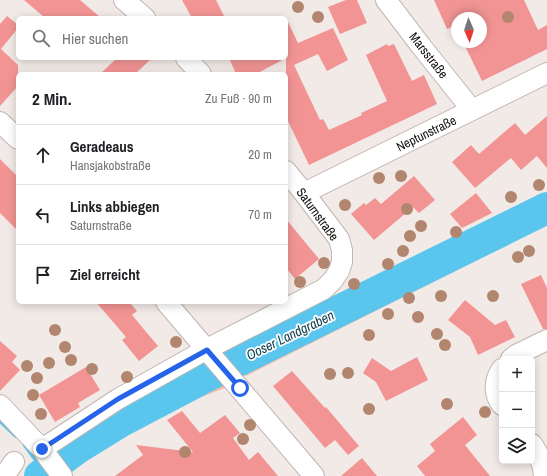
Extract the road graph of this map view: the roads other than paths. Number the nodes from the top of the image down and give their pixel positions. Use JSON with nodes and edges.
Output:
{"nodes":[{"id":1,"x":124,"y":0,"type":"edge"},
{"id":2,"x":386,"y":0,"type":"edge"},
{"id":3,"x":143,"y":16,"type":"edge"},
{"id":4,"x":188,"y":60,"type":"edge"},
{"id":5,"x":199,"y":72,"type":"edge"},
{"id":6,"x":547,"y":73,"type":"edge"},
{"id":7,"x":472,"y":110,"type":"junction"},
{"id":8,"x":0,"y":122,"type":"edge"},
{"id":9,"x":16,"y":137,"type":"edge"},
{"id":10,"x":288,"y":173,"type":"edge"},
{"id":11,"x":304,"y":192,"type":"junction"},
{"id":12,"x":168,"y":304,"type":"edge"},
{"id":13,"x":547,"y":340,"type":"edge"},
{"id":14,"x":210,"y":353,"type":"junction"},
{"id":15,"x":515,"y":356,"type":"edge"},
{"id":16,"x":499,"y":374,"type":"edge"},
{"id":17,"x":499,"y":402,"type":"edge"},
{"id":18,"x":0,"y":405,"type":"edge"},
{"id":19,"x":535,"y":448,"type":"edge"},
{"id":20,"x":46,"y":454,"type":"junction"},
{"id":21,"x":62,"y":476,"type":"edge"},
{"id":22,"x":314,"y":476,"type":"edge"},
{"id":23,"x":544,"y":476,"type":"edge"}],
"edges":[{"from":1,"to":3,"type":"street"},
{"from":2,"to":7,"type":"street","name":"Marsstraße"},
{"from":4,"to":5,"type":"street"},
{"from":6,"to":7,"type":"street","name":"Neptunstraße"},
{"from":7,"to":11,"type":"street","name":"Neptunstraße"},
{"from":8,"to":9,"type":"street"},
{"from":10,"to":11,"type":"street","name":"Saturnstraße"},
{"from":11,"to":14,"type":"street","name":"Saturnstraße"},
{"from":12,"to":14,"type":"street"},
{"from":13,"to":15,"type":"street"},
{"from":14,"to":20,"type":"street","name":"Saturnstraße"},
{"from":14,"to":22,"type":"street"},
{"from":16,"to":17,"type":"street"},
{"from":18,"to":20,"type":"street"},
{"from":19,"to":23,"type":"street"},
{"from":20,"to":21,"type":"street"}]}
